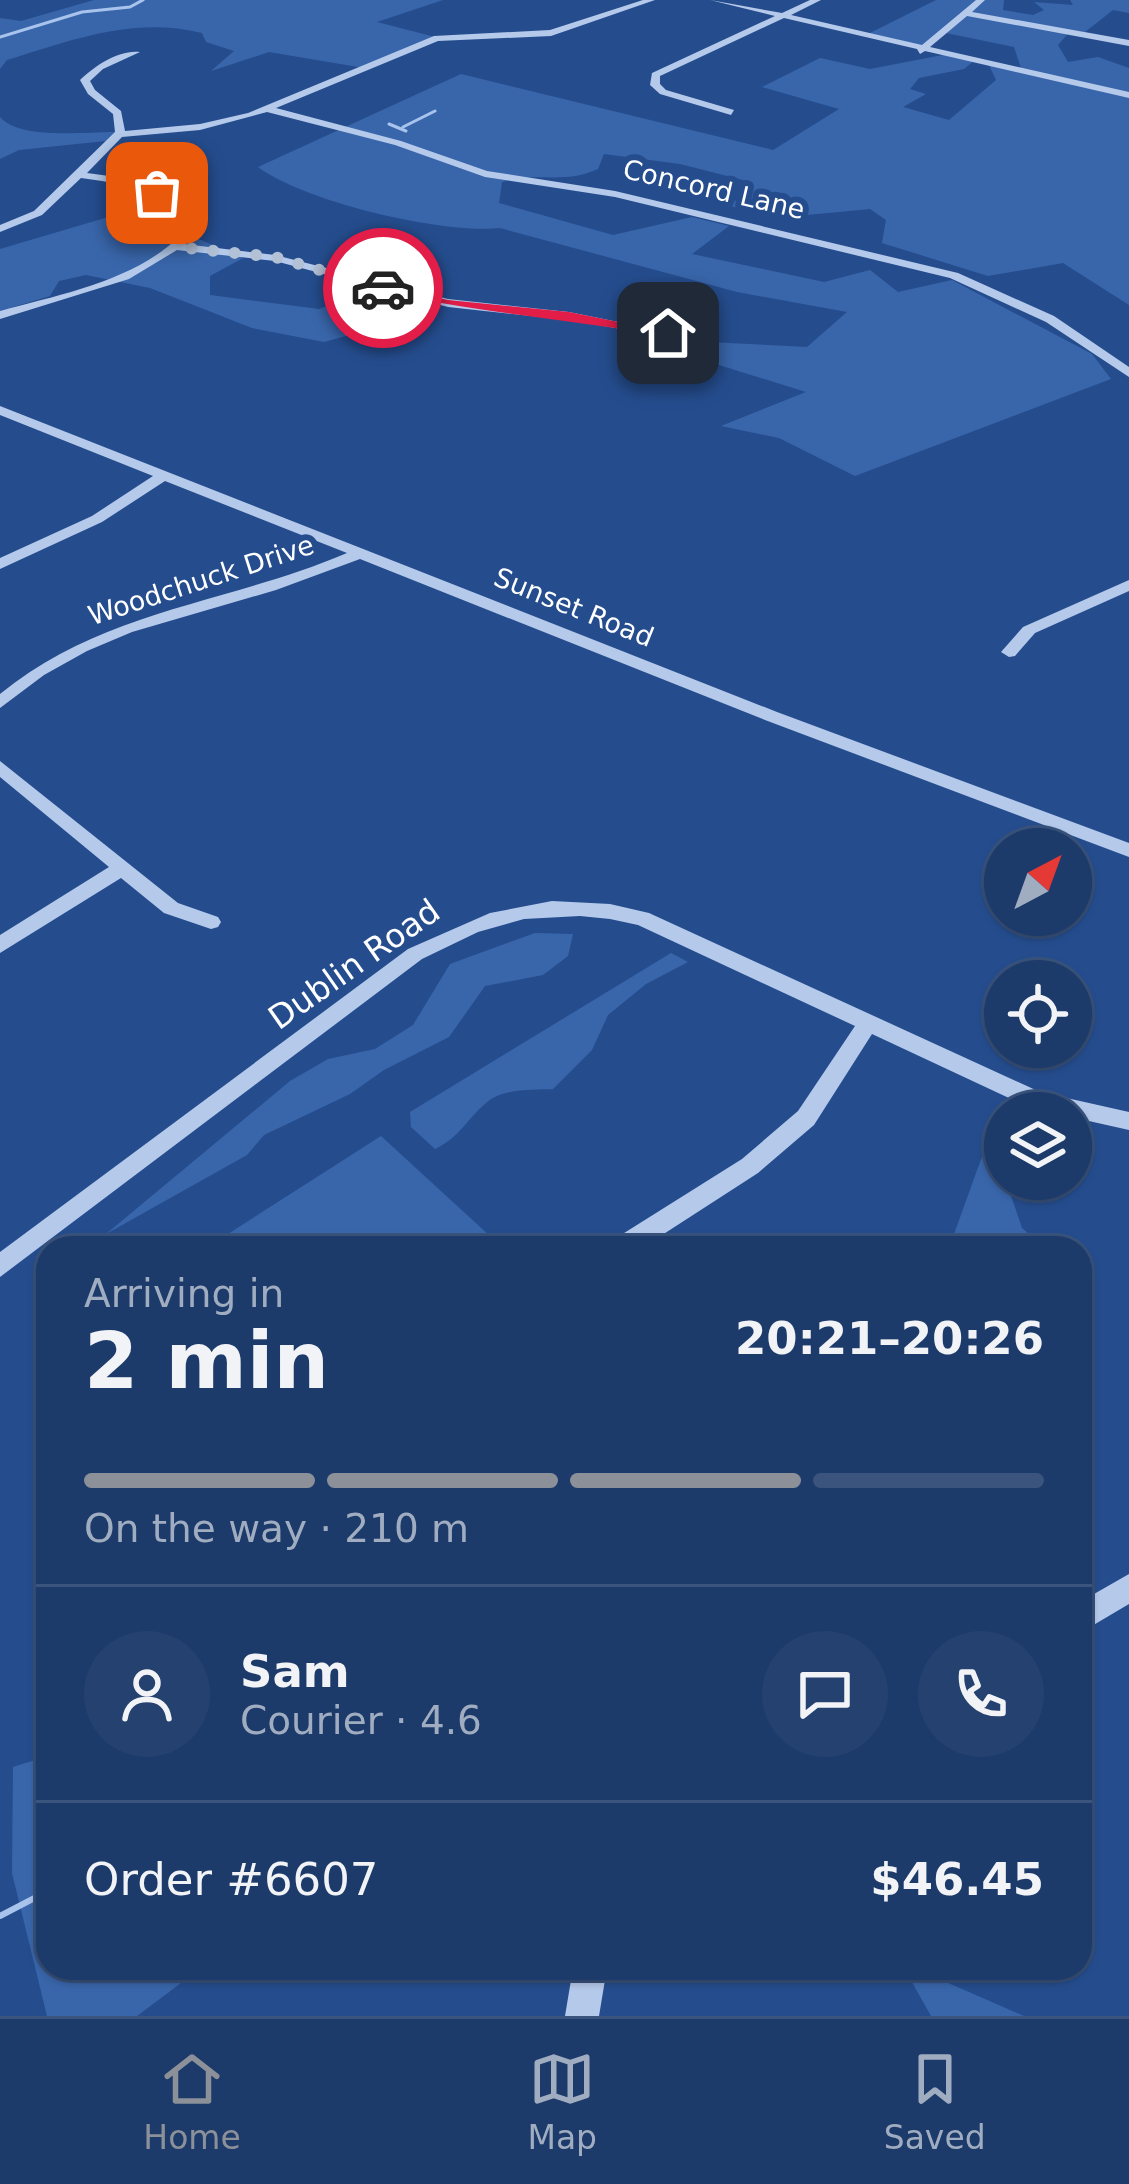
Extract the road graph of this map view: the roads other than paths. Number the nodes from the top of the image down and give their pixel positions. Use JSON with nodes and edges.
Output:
{"nodes":[{"id":1,"x":651,"y":0,"type":"edge"},
{"id":2,"x":714,"y":0,"type":"edge"},
{"id":3,"x":817,"y":0,"type":"edge"},
{"id":4,"x":981,"y":0,"type":"edge"},
{"id":5,"x":964,"y":13,"type":"junction"},
{"id":6,"x":783,"y":15,"type":"junction"},
{"id":7,"x":1129,"y":43,"type":"edge"},
{"id":8,"x":136,"y":52,"type":"dead end"},
{"id":9,"x":919,"y":52,"type":"junction"},
{"id":10,"x":1129,"y":95,"type":"edge"},
{"id":11,"x":268,"y":109,"type":"junction"},
{"id":12,"x":731,"y":112,"type":"dead end"},
{"id":13,"x":119,"y":134,"type":"junction"},
{"id":14,"x":80,"y":175,"type":"junction"},
{"id":15,"x":0,"y":229,"type":"edge"},
{"id":16,"x":177,"y":247,"type":"junction"},
{"id":17,"x":0,"y":315,"type":"edge"},
{"id":18,"x":668,"y":333,"type":"dead end"},
{"id":19,"x":1129,"y":373,"type":"edge"},
{"id":20,"x":0,"y":410,"type":"edge"},
{"id":21,"x":161,"y":477,"type":"junction"},
{"id":22,"x":363,"y":552,"type":"junction"},
{"id":23,"x":0,"y":564,"type":"edge"},
{"id":24,"x":1129,"y":585,"type":"edge"},
{"id":25,"x":1010,"y":652,"type":"dead end"},
{"id":26,"x":0,"y":703,"type":"edge"},
{"id":27,"x":0,"y":767,"type":"edge"},
{"id":28,"x":1129,"y":850,"type":"edge"},
{"id":29,"x":122,"y":868,"type":"junction"},
{"id":30,"x":211,"y":922,"type":"dead end"},
{"id":31,"x":0,"y":945,"type":"edge"},
{"id":32,"x":867,"y":1024,"type":"junction"},
{"id":33,"x":1129,"y":1121,"type":"edge"},
{"id":34,"x":40,"y":1236,"type":"edge"},
{"id":35,"x":662,"y":1236,"type":"edge"},
{"id":36,"x":36,"y":1239,"type":"edge"},
{"id":37,"x":0,"y":1266,"type":"edge"},
{"id":38,"x":1129,"y":1588,"type":"edge"},
{"id":39,"x":1092,"y":1611,"type":"edge"},
{"id":40,"x":588,"y":1980,"type":"edge"},
{"id":41,"x":582,"y":2016,"type":"edge"}],
"edges":[{"from":1,"to":11,"type":"street"},
{"from":2,"to":6,"type":"street"},
{"from":3,"to":6,"type":"street"},
{"from":4,"to":5,"type":"street"},
{"from":5,"to":7,"type":"street"},
{"from":5,"to":9,"type":"street"},
{"from":6,"to":9,"type":"street"},
{"from":6,"to":12,"type":"street"},
{"from":8,"to":13,"type":"street"},
{"from":9,"to":10,"type":"street"},
{"from":11,"to":13,"type":"street"},
{"from":11,"to":19,"type":"street","name":"Concord Lane"},
{"from":13,"to":14,"type":"street"},
{"from":14,"to":15,"type":"street"},
{"from":14,"to":16,"type":"street"},
{"from":16,"to":17,"type":"street"},
{"from":16,"to":18,"type":"street"},
{"from":20,"to":21,"type":"street","name":"Sunset Road"},
{"from":21,"to":22,"type":"street","name":"Sunset Road"},
{"from":21,"to":23,"type":"street"},
{"from":22,"to":26,"type":"street","name":"Woodchuck Drive"},
{"from":22,"to":28,"type":"street","name":"Sunset Road"},
{"from":24,"to":25,"type":"street"},
{"from":27,"to":29,"type":"street"},
{"from":29,"to":30,"type":"street"},
{"from":29,"to":31,"type":"street"},
{"from":32,"to":33,"type":"street","name":"Dublin Road"},
{"from":32,"to":34,"type":"street","name":"Dublin Road"},
{"from":32,"to":35,"type":"street"},
{"from":36,"to":37,"type":"street","name":"Dublin Road"},
{"from":38,"to":39,"type":"street"},
{"from":40,"to":41,"type":"street"}]}
